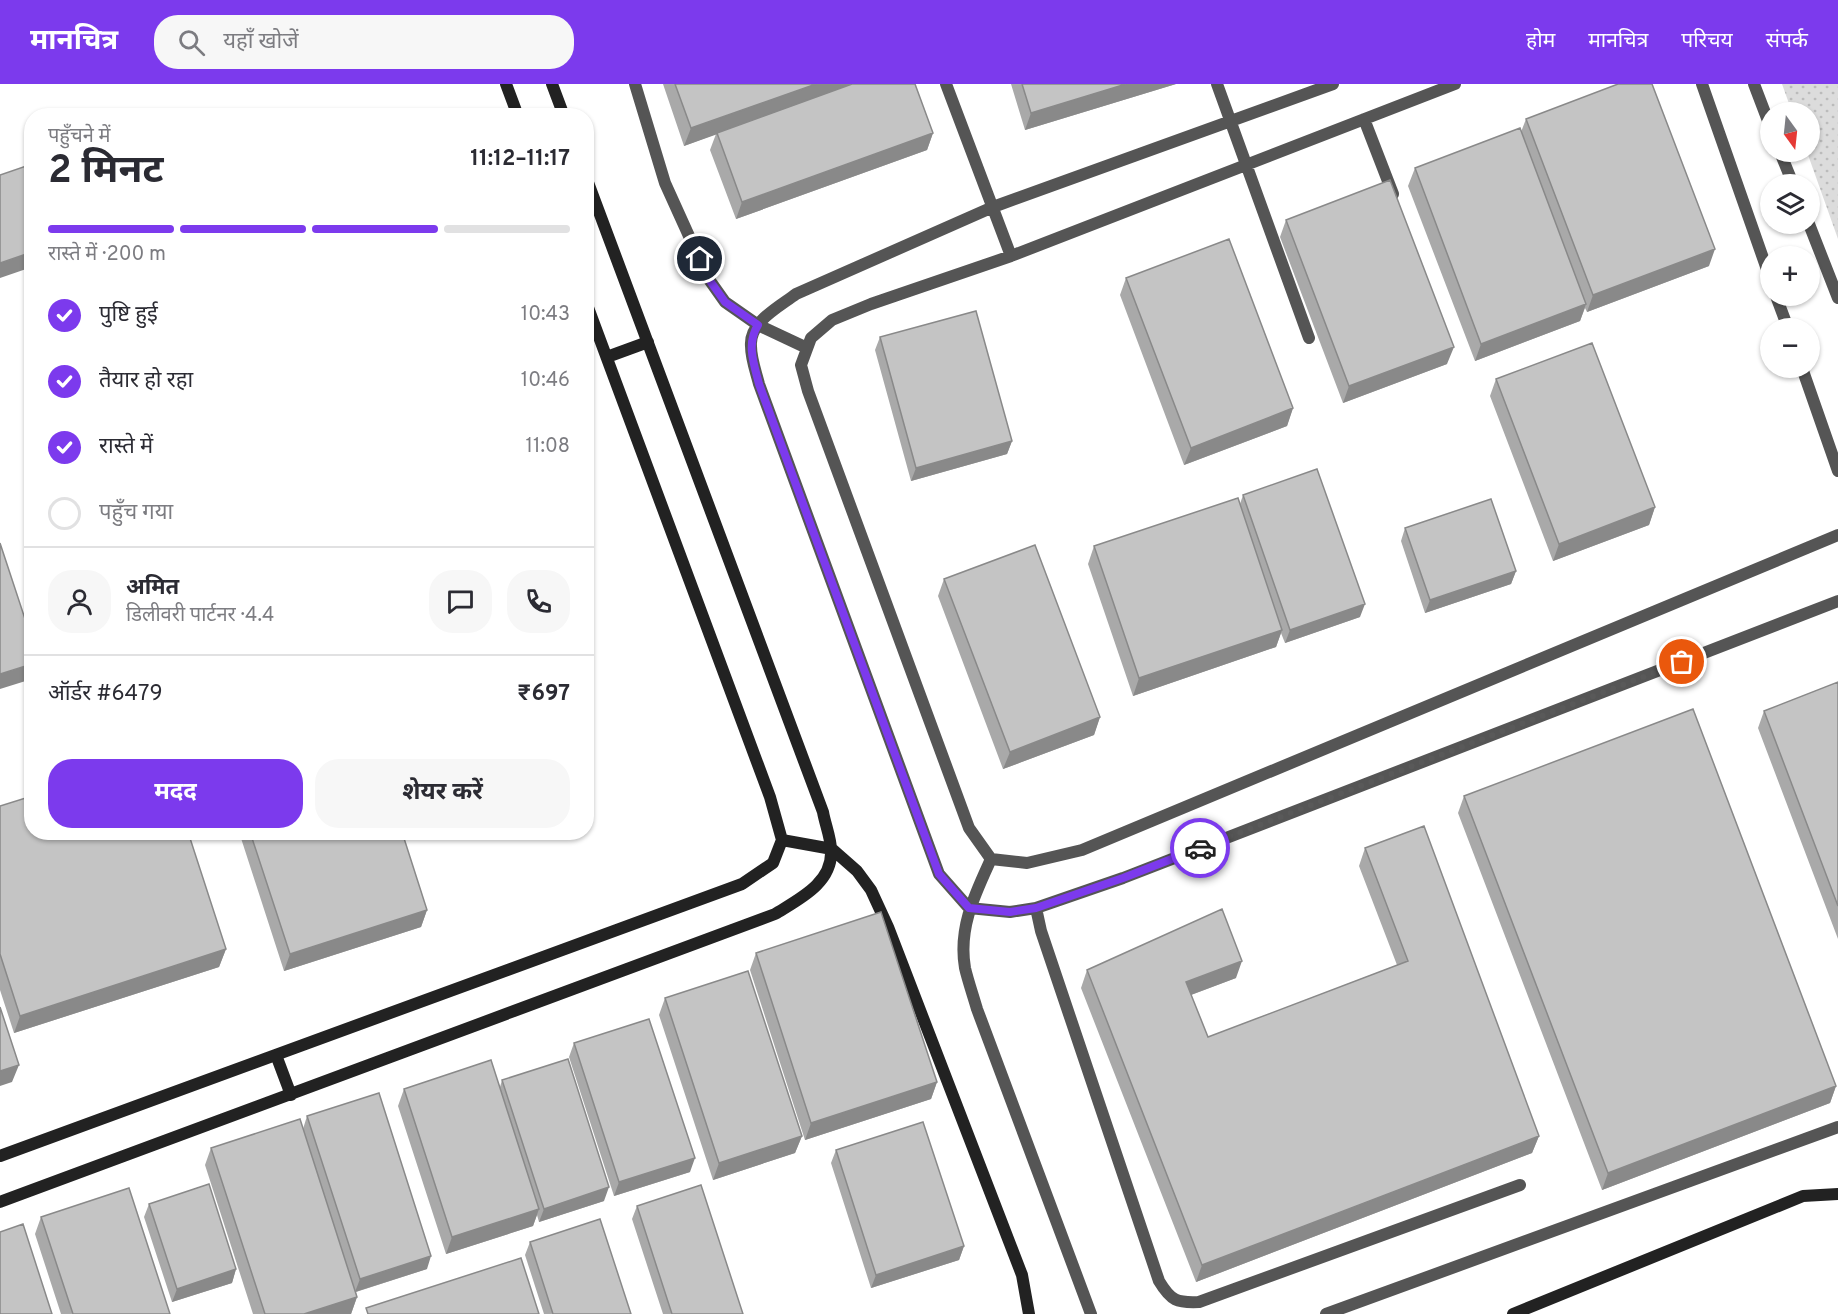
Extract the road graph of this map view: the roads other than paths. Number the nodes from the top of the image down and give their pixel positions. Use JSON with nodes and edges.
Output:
{"nodes":[{"id":1,"x":506,"y":84,"type":"edge"},
{"id":2,"x":552,"y":84,"type":"edge"},
{"id":3,"x":635,"y":84,"type":"edge"},
{"id":4,"x":946,"y":84,"type":"edge"},
{"id":5,"x":1217,"y":84,"type":"edge"},
{"id":6,"x":1333,"y":84,"type":"edge"},
{"id":7,"x":1455,"y":84,"type":"edge"},
{"id":8,"x":1702,"y":84,"type":"edge"},
{"id":9,"x":1754,"y":84,"type":"edge"},
{"id":10,"x":1761,"y":102,"type":"edge"},
{"id":11,"x":515,"y":108,"type":"edge"},
{"id":12,"x":561,"y":108,"type":"edge"},
{"id":13,"x":1364,"y":119,"type":"junction"},
{"id":14,"x":1230,"y":120,"type":"junction"},
{"id":15,"x":1246,"y":165,"type":"junction"},
{"id":16,"x":594,"y":198,"type":"edge"},
{"id":17,"x":993,"y":207,"type":"junction"},
{"id":18,"x":1398,"y":207,"type":"edge"},
{"id":19,"x":1813,"y":234,"type":"edge"},
{"id":20,"x":1760,"y":249,"type":"edge"},
{"id":21,"x":1011,"y":256,"type":"junction"},
{"id":22,"x":1838,"y":298,"type":"edge"},
{"id":23,"x":594,"y":323,"type":"edge"},
{"id":24,"x":758,"y":325,"type":"junction"},
{"id":25,"x":1309,"y":338,"type":"dead end"},
{"id":26,"x":648,"y":342,"type":"junction"},
{"id":27,"x":807,"y":348,"type":"junction"},
{"id":28,"x":607,"y":357,"type":"junction"},
{"id":29,"x":1805,"y":378,"type":"edge"},
{"id":30,"x":1838,"y":471,"type":"edge"},
{"id":31,"x":1838,"y":535,"type":"edge"},
{"id":32,"x":1838,"y":601,"type":"edge"},
{"id":33,"x":782,"y":840,"type":"junction"},
{"id":34,"x":831,"y":849,"type":"junction"},
{"id":35,"x":992,"y":859,"type":"junction"},
{"id":36,"x":969,"y":908,"type":"junction"},
{"id":37,"x":1036,"y":908,"type":"junction"},
{"id":38,"x":276,"y":1055,"type":"junction"},
{"id":39,"x":291,"y":1095,"type":"junction"},
{"id":40,"x":1838,"y":1127,"type":"edge"},
{"id":41,"x":0,"y":1156,"type":"edge"},
{"id":42,"x":1520,"y":1185,"type":"dead end"},
{"id":43,"x":1838,"y":1194,"type":"edge"},
{"id":44,"x":0,"y":1202,"type":"edge"},
{"id":45,"x":1029,"y":1314,"type":"edge"},
{"id":46,"x":1091,"y":1314,"type":"edge"},
{"id":47,"x":1326,"y":1314,"type":"edge"},
{"id":48,"x":1513,"y":1314,"type":"edge"}],
"edges":[{"from":1,"to":11,"type":"street"},
{"from":2,"to":12,"type":"street"},
{"from":3,"to":24,"type":"lane"},
{"from":4,"to":17,"type":"lane"},
{"from":5,"to":14,"type":"lane"},
{"from":6,"to":14,"type":"lane"},
{"from":7,"to":13,"type":"lane"},
{"from":8,"to":20,"type":"lane"},
{"from":9,"to":10,"type":"lane"},
{"from":13,"to":15,"type":"lane"},
{"from":13,"to":18,"type":"lane"},
{"from":14,"to":15,"type":"lane"},
{"from":14,"to":17,"type":"lane"},
{"from":15,"to":21,"type":"lane"},
{"from":15,"to":25,"type":"lane"},
{"from":16,"to":26,"type":"street"},
{"from":17,"to":21,"type":"lane"},
{"from":17,"to":24,"type":"lane"},
{"from":19,"to":22,"type":"lane"},
{"from":21,"to":27,"type":"lane"},
{"from":23,"to":28,"type":"street"},
{"from":24,"to":27,"type":"lane"},
{"from":24,"to":36,"type":"lane"},
{"from":26,"to":28,"type":"street"},
{"from":26,"to":34,"type":"street"},
{"from":27,"to":35,"type":"lane"},
{"from":28,"to":33,"type":"street"},
{"from":29,"to":30,"type":"lane"},
{"from":31,"to":35,"type":"lane"},
{"from":32,"to":37,"type":"lane"},
{"from":33,"to":34,"type":"street"},
{"from":33,"to":38,"type":"street"},
{"from":34,"to":39,"type":"street"},
{"from":34,"to":45,"type":"street"},
{"from":35,"to":36,"type":"lane"},
{"from":36,"to":37,"type":"lane"},
{"from":36,"to":46,"type":"lane"},
{"from":37,"to":42,"type":"lane"},
{"from":38,"to":39,"type":"street"},
{"from":38,"to":41,"type":"street"},
{"from":39,"to":44,"type":"street"},
{"from":40,"to":47,"type":"lane"},
{"from":43,"to":48,"type":"street"}]}
